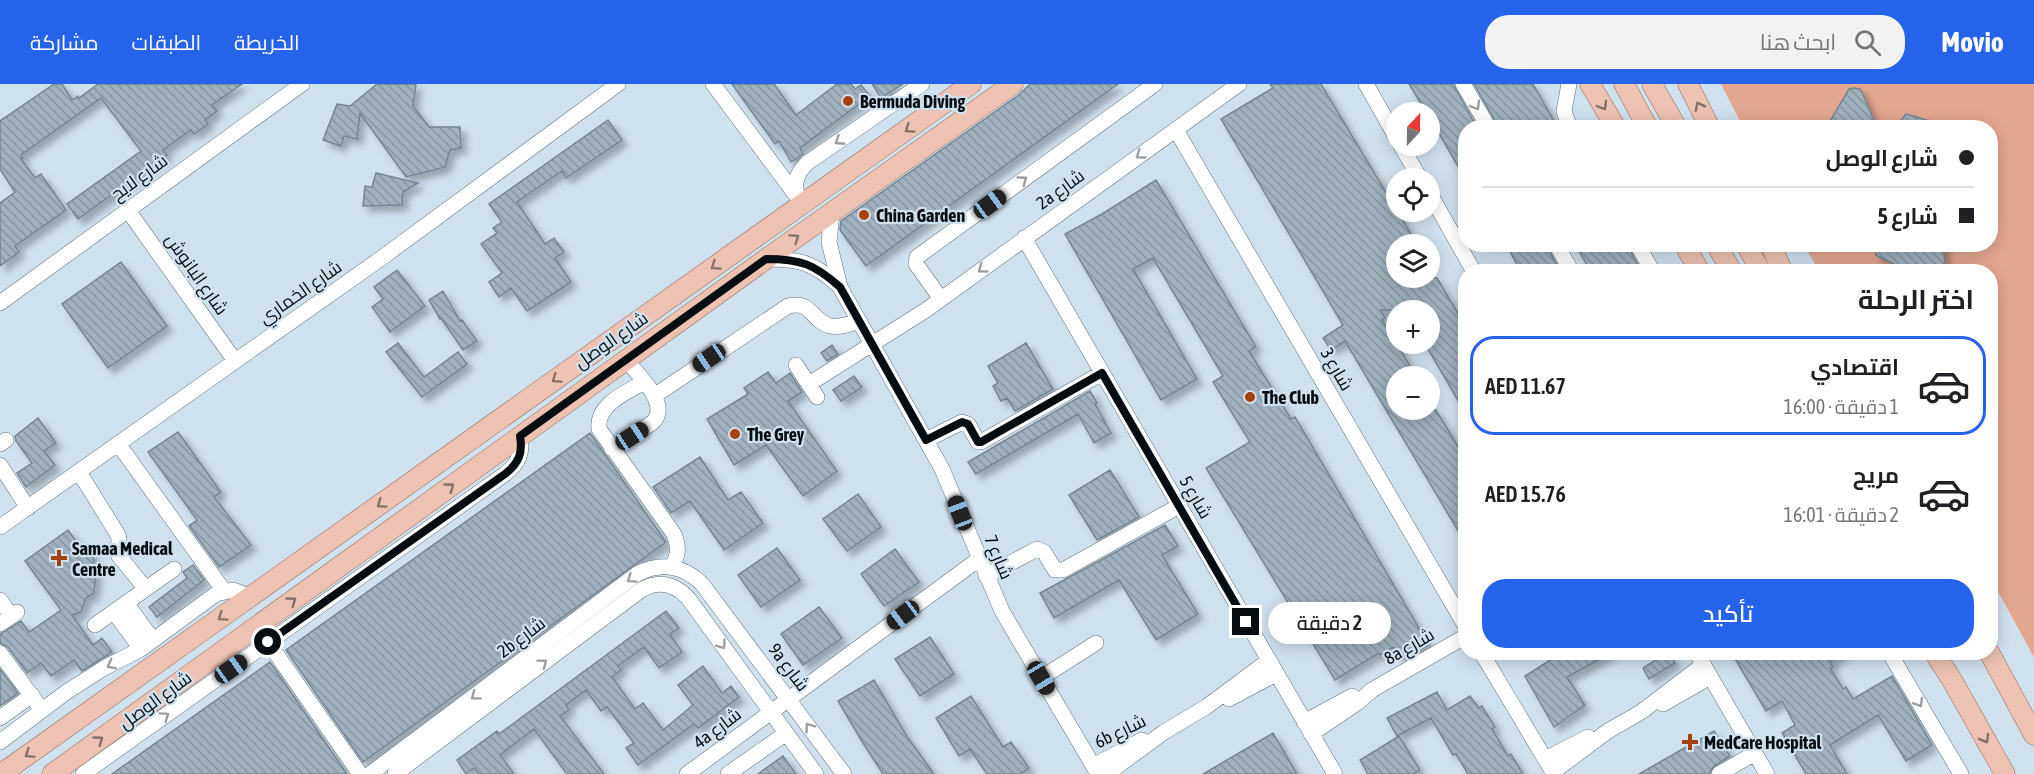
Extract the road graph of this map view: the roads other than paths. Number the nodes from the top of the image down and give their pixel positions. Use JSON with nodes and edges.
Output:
{"nodes":[{"id":1,"x":302,"y":84,"type":"edge"},
{"id":2,"x":618,"y":84,"type":"edge"},
{"id":3,"x":712,"y":84,"type":"edge"},
{"id":4,"x":1013,"y":84,"type":"edge"},
{"id":5,"x":1155,"y":84,"type":"edge"},
{"id":6,"x":1239,"y":84,"type":"edge"},
{"id":7,"x":1366,"y":84,"type":"edge"},
{"id":8,"x":1463,"y":84,"type":"edge"},
{"id":9,"x":1569,"y":84,"type":"edge"},
{"id":10,"x":1590,"y":84,"type":"edge"},
{"id":11,"x":1624,"y":84,"type":"edge"},
{"id":12,"x":1652,"y":84,"type":"edge"},
{"id":13,"x":1688,"y":84,"type":"edge"},
{"id":14,"x":912,"y":87,"type":"edge"},
{"id":15,"x":964,"y":88,"type":"edge"},
{"id":16,"x":1386,"y":119,"type":"edge"},
{"id":17,"x":1484,"y":120,"type":"edge"},
{"id":18,"x":1567,"y":120,"type":"edge"},
{"id":19,"x":1611,"y":120,"type":"edge"},
{"id":20,"x":1644,"y":120,"type":"edge"},
{"id":21,"x":1672,"y":120,"type":"edge"},
{"id":22,"x":1706,"y":120,"type":"edge"},
{"id":23,"x":1176,"y":130,"type":"junction"},
{"id":24,"x":798,"y":199,"type":"junction"},
{"id":25,"x":127,"y":209,"type":"junction"},
{"id":26,"x":832,"y":212,"type":"junction"},
{"id":27,"x":1440,"y":212,"type":"edge"},
{"id":28,"x":1024,"y":238,"type":"junction"},
{"id":29,"x":1458,"y":244,"type":"edge"},
{"id":30,"x":766,"y":259,"type":"junction"},
{"id":31,"x":840,"y":287,"type":"junction"},
{"id":32,"x":941,"y":299,"type":"junction"},
{"id":33,"x":0,"y":303,"type":"edge"},
{"id":34,"x":859,"y":321,"type":"junction"},
{"id":35,"x":872,"y":344,"type":"junction"},
{"id":36,"x":626,"y":360,"type":"junction"},
{"id":37,"x":235,"y":361,"type":"junction"},
{"id":38,"x":796,"y":365,"type":"dead end"},
{"id":39,"x":1102,"y":373,"type":"junction"},
{"id":40,"x":644,"y":382,"type":"junction"},
{"id":41,"x":808,"y":384,"type":"junction"},
{"id":42,"x":654,"y":396,"type":"junction"},
{"id":43,"x":817,"y":398,"type":"dead end"},
{"id":44,"x":520,"y":436,"type":"junction"},
{"id":45,"x":926,"y":440,"type":"junction"},
{"id":46,"x":119,"y":445,"type":"junction"},
{"id":47,"x":612,"y":449,"type":"junction"},
{"id":48,"x":0,"y":465,"type":"edge"},
{"id":49,"x":79,"y":472,"type":"junction"},
{"id":50,"x":1179,"y":506,"type":"junction"},
{"id":51,"x":28,"y":508,"type":"junction"},
{"id":52,"x":0,"y":527,"type":"edge"},
{"id":53,"x":979,"y":559,"type":"junction"},
{"id":54,"x":671,"y":567,"type":"junction"},
{"id":55,"x":174,"y":569,"type":"dead end"},
{"id":56,"x":986,"y":576,"type":"junction"},
{"id":57,"x":146,"y":589,"type":"junction"},
{"id":58,"x":224,"y":591,"type":"junction"},
{"id":59,"x":251,"y":597,"type":"junction"},
{"id":60,"x":0,"y":600,"type":"edge"},
{"id":61,"x":120,"y":607,"type":"junction"},
{"id":62,"x":1458,"y":613,"type":"edge"},
{"id":63,"x":10,"y":617,"type":"edge"},
{"id":64,"x":95,"y":625,"type":"dead end"},
{"id":65,"x":1458,"y":641,"type":"edge"},
{"id":66,"x":268,"y":642,"type":"junction"},
{"id":67,"x":1096,"y":643,"type":"dead end"},
{"id":68,"x":147,"y":644,"type":"junction"},
{"id":69,"x":0,"y":653,"type":"edge"},
{"id":70,"x":1485,"y":660,"type":"edge"},
{"id":71,"x":1894,"y":660,"type":"edge"},
{"id":72,"x":1939,"y":660,"type":"edge"},
{"id":73,"x":1954,"y":660,"type":"edge"},
{"id":74,"x":1993,"y":660,"type":"edge"},
{"id":75,"x":1703,"y":665,"type":"edge"},
{"id":76,"x":1272,"y":667,"type":"junction"},
{"id":77,"x":1041,"y":678,"type":"junction"},
{"id":78,"x":1952,"y":680,"type":"junction"},
{"id":79,"x":32,"y":695,"type":"junction"},
{"id":80,"x":788,"y":699,"type":"junction"},
{"id":81,"x":42,"y":710,"type":"junction"},
{"id":82,"x":770,"y":713,"type":"junction"},
{"id":83,"x":0,"y":718,"type":"edge"},
{"id":84,"x":1308,"y":728,"type":"junction"},
{"id":85,"x":1164,"y":732,"type":"junction"},
{"id":86,"x":785,"y":734,"type":"junction"},
{"id":87,"x":2034,"y":735,"type":"edge"},
{"id":88,"x":0,"y":742,"type":"edge"},
{"id":89,"x":1755,"y":753,"type":"junction"},
{"id":90,"x":712,"y":757,"type":"junction"},
{"id":91,"x":1550,"y":769,"type":"edge"},
{"id":92,"x":1095,"y":770,"type":"edge"},
{"id":93,"x":1,"y":774,"type":"edge"},
{"id":94,"x":52,"y":774,"type":"edge"},
{"id":95,"x":83,"y":774,"type":"edge"},
{"id":96,"x":360,"y":774,"type":"edge"},
{"id":97,"x":370,"y":774,"type":"edge"},
{"id":98,"x":395,"y":774,"type":"edge"},
{"id":99,"x":687,"y":774,"type":"edge"},
{"id":100,"x":723,"y":774,"type":"edge"},
{"id":101,"x":728,"y":774,"type":"edge"},
{"id":102,"x":816,"y":774,"type":"edge"},
{"id":103,"x":844,"y":774,"type":"edge"},
{"id":104,"x":1107,"y":774,"type":"edge"},
{"id":105,"x":1335,"y":774,"type":"edge"},
{"id":106,"x":1719,"y":774,"type":"edge"},
{"id":107,"x":1767,"y":774,"type":"edge"},
{"id":108,"x":1961,"y":774,"type":"edge"},
{"id":109,"x":2005,"y":774,"type":"edge"}],
"edges":[{"from":1,"to":25,"type":"street","name":"شارع لايح"},
{"from":2,"to":37,"type":"street","name":"شارع الخماري"},
{"from":3,"to":24,"type":"street"},
{"from":4,"to":26,"type":"main road","name":"شارع الوصل"},
{"from":32,"to":5,"type":"street","one_way":true},
{"from":6,"to":23,"type":"street","name":"2a شارع"},
{"from":7,"to":16,"type":"street"},
{"from":8,"to":17,"type":"street","one_way":true},
{"from":9,"to":18,"type":"street"},
{"from":10,"to":19,"type":"main road","one_way":true},
{"from":11,"to":20,"type":"main road"},
{"from":12,"to":21,"type":"main road"},
{"from":22,"to":13,"type":"main road","one_way":true},
{"from":14,"to":24,"type":"street","one_way":true},
{"from":15,"to":24,"type":"main road","name":"شارع الوصل","one_way":true},
{"from":23,"to":28,"type":"street","name":"2a شارع","one_way":true},
{"from":23,"to":62,"type":"street","name":"شارع 3"},
{"from":24,"to":59,"type":"main road","name":"شارع الوصل","one_way":true},
{"from":25,"to":33,"type":"street","name":"شارع لايح"},
{"from":25,"to":37,"type":"street","name":"شارع البانوش"},
{"from":30,"to":26,"type":"main road","name":"شارع الوصل","one_way":true},
{"from":26,"to":31,"type":"street","name":"شارع 7"},
{"from":27,"to":29,"type":"street"},
{"from":28,"to":32,"type":"street","name":"2a شارع","one_way":true},
{"from":28,"to":39,"type":"street","name":"شارع 5"},
{"from":30,"to":31,"type":"street","name":"شارع 7"},
{"from":30,"to":36,"type":"main road","name":"شارع الوصل"},
{"from":31,"to":34,"type":"street","name":"شارع 7"},
{"from":32,"to":35,"type":"street","name":"2a شارع"},
{"from":34,"to":35,"type":"street","name":"شارع 7"},
{"from":34,"to":42,"type":"street"},
{"from":35,"to":41,"type":"street","name":"2a شارع"},
{"from":35,"to":45,"type":"street","name":"شارع 7"},
{"from":36,"to":40,"type":"street"},
{"from":36,"to":44,"type":"main road","name":"شارع الوصل"},
{"from":37,"to":46,"type":"street","name":"شارع الخماري"},
{"from":38,"to":41,"type":"street"},
{"from":39,"to":45,"type":"street"},
{"from":39,"to":50,"type":"street","name":"شارع 5"},
{"from":40,"to":42,"type":"street"},
{"from":40,"to":47,"type":"street"},
{"from":41,"to":43,"type":"street"},
{"from":42,"to":47,"type":"street"},
{"from":44,"to":66,"type":"street","name":"شارع الوصل"},
{"from":94,"to":44,"type":"main road","name":"شارع الوصل","one_way":true},
{"from":45,"to":53,"type":"street","name":"شارع 7"},
{"from":46,"to":49,"type":"street","name":"شارع الخماري"},
{"from":46,"to":58,"type":"street"},
{"from":47,"to":54,"type":"street"},
{"from":48,"to":51,"type":"street"},
{"from":49,"to":51,"type":"street","name":"شارع الخماري"},
{"from":49,"to":57,"type":"street"},
{"from":50,"to":56,"type":"street"},
{"from":50,"to":76,"type":"street","name":"شارع 5"},
{"from":51,"to":52,"type":"street","name":"شارع الخماري"},
{"from":53,"to":56,"type":"street","name":"شارع 7"},
{"from":53,"to":80,"type":"street","name":"4a شارع"},
{"from":54,"to":80,"type":"street","name":"9a شارع"},
{"from":54,"to":97,"type":"street","name":"2b شارع","one_way":true},
{"from":55,"to":57,"type":"street"},
{"from":56,"to":77,"type":"street","name":"شارع 7"},
{"from":57,"to":61,"type":"street"},
{"from":58,"to":59,"type":"street"},
{"from":58,"to":68,"type":"street"},
{"from":59,"to":93,"type":"main road","name":"شارع الوصل","one_way":true},
{"from":60,"to":63,"type":"street"},
{"from":61,"to":64,"type":"street"},
{"from":61,"to":68,"type":"street"},
{"from":65,"to":84,"type":"street","name":"8a شارع"},
{"from":95,"to":66,"type":"street","name":"شارع الوصل","one_way":true},
{"from":66,"to":96,"type":"street"},
{"from":67,"to":77,"type":"street"},
{"from":68,"to":81,"type":"street","one_way":true},
{"from":69,"to":79,"type":"street"},
{"from":70,"to":91,"type":"street"},
{"from":71,"to":108,"type":"street","one_way":true},
{"from":72,"to":78,"type":"main road"},
{"from":73,"to":78,"type":"main road"},
{"from":74,"to":87,"type":"main road"},
{"from":75,"to":89,"type":"street"},
{"from":75,"to":91,"type":"street"},
{"from":76,"to":84,"type":"street","name":"شارع 5"},
{"from":76,"to":85,"type":"street","name":"6b شارع"},
{"from":77,"to":92,"type":"street","name":"شارع 7"},
{"from":78,"to":109,"type":"main road","one_way":true},
{"from":79,"to":81,"type":"street"},
{"from":79,"to":83,"type":"street"},
{"from":80,"to":82,"type":"street","name":"4a شارع"},
{"from":103,"to":80,"type":"street","name":"9a شارع","one_way":true},
{"from":81,"to":88,"type":"street"},
{"from":82,"to":86,"type":"street"},
{"from":82,"to":90,"type":"street","name":"4a شارع"},
{"from":98,"to":82,"type":"street","name":"2b شارع","one_way":true},
{"from":84,"to":105,"type":"street","name":"شارع 5"},
{"from":85,"to":92,"type":"street","name":"6b شارع"},
{"from":85,"to":104,"type":"street","name":"6b شارع"},
{"from":86,"to":101,"type":"street"},
{"from":86,"to":102,"type":"street"},
{"from":89,"to":106,"type":"street"},
{"from":89,"to":107,"type":"street"},
{"from":90,"to":99,"type":"street","name":"4a شارع"},
{"from":90,"to":100,"type":"street"}]}
